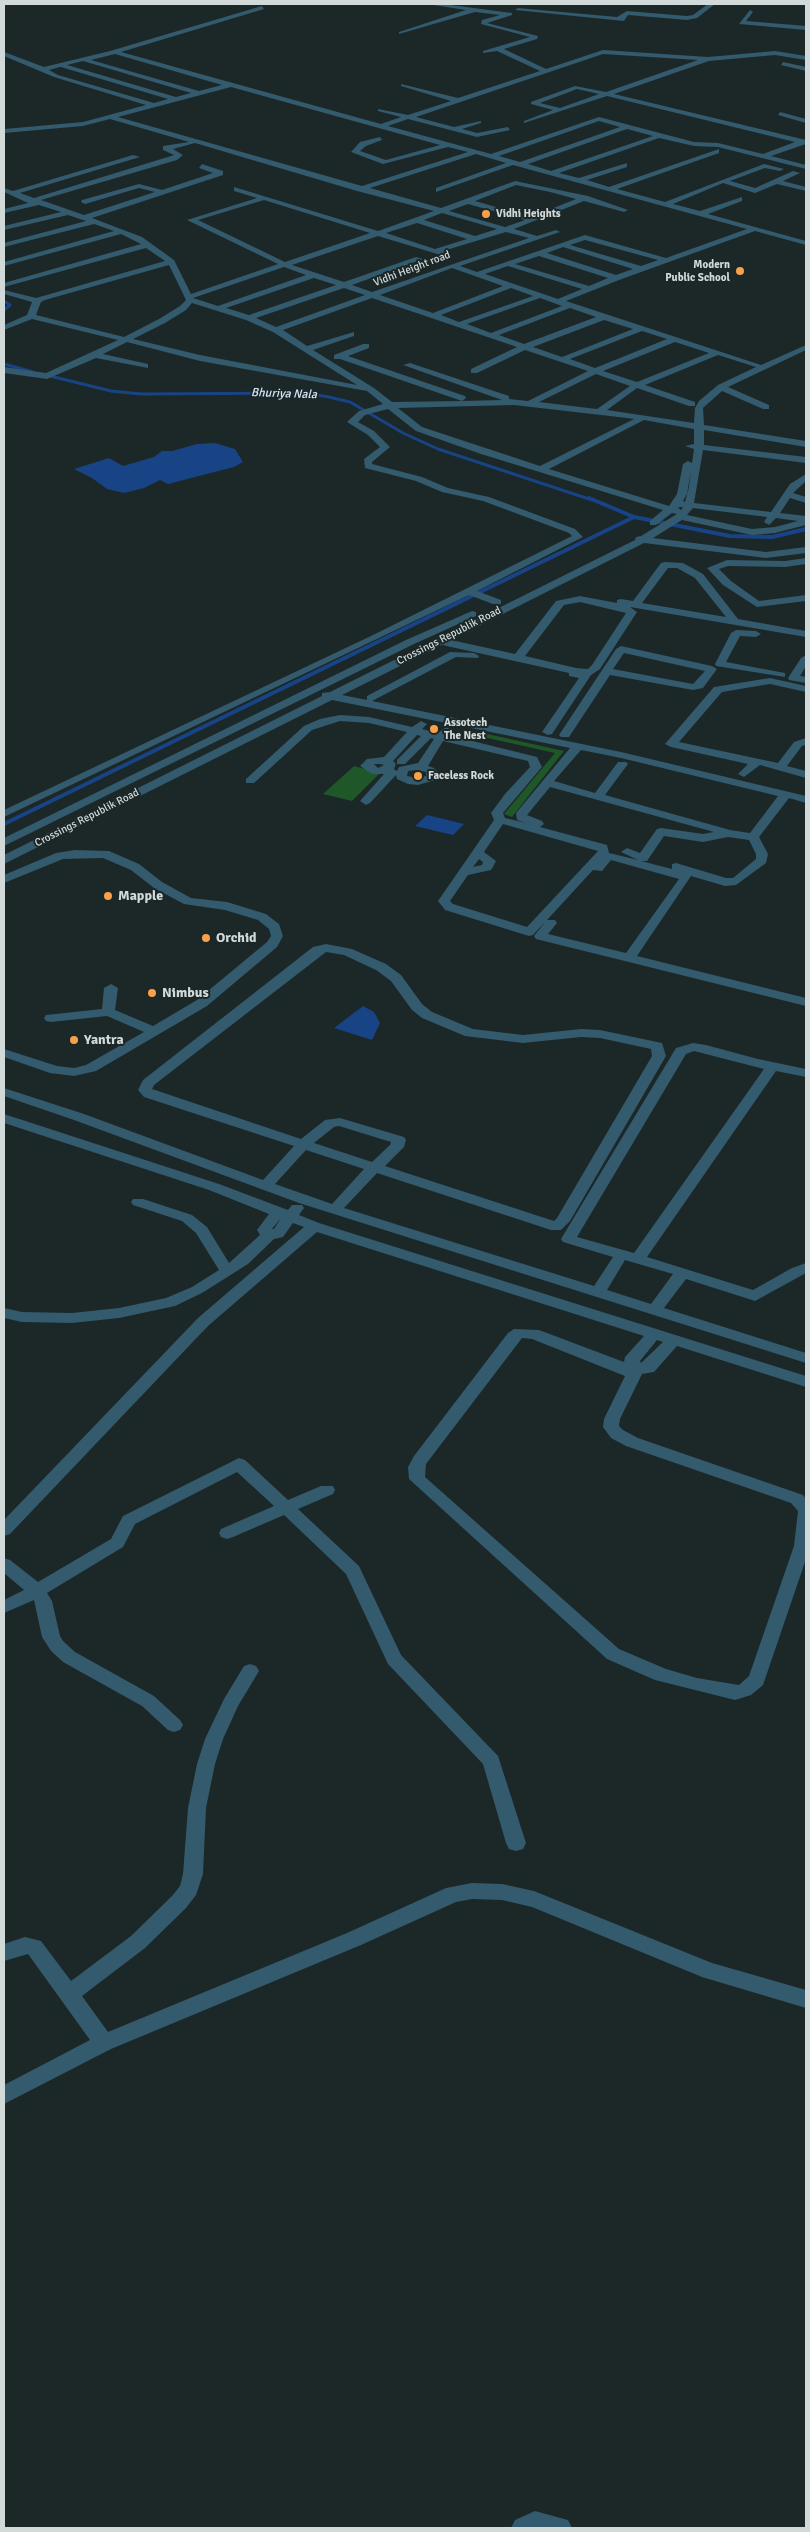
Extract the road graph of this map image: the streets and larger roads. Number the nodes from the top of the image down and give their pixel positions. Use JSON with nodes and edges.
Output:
{"nodes":[{"id":1,"x":430,"y":4,"type":"edge"},
{"id":2,"x":495,"y":4,"type":"edge"},
{"id":3,"x":528,"y":4,"type":"edge"},
{"id":4,"x":708,"y":4,"type":"edge"},
{"id":5,"x":712,"y":4,"type":"edge"},
{"id":6,"x":547,"y":5,"type":"dead end"},
{"id":7,"x":504,"y":6,"type":"dead end"},
{"id":8,"x":486,"y":7,"type":"edge"},
{"id":9,"x":262,"y":8,"type":"dead end"},
{"id":10,"x":477,"y":9,"type":"junction"},
{"id":11,"x":520,"y":9,"type":"junction"},
{"id":12,"x":641,"y":9,"type":"dead end"},
{"id":13,"x":494,"y":12,"type":"junction"},
{"id":14,"x":614,"y":12,"type":"junction"},
{"id":15,"x":750,"y":12,"type":"dead end"},
{"id":16,"x":510,"y":14,"type":"junction"},
{"id":17,"x":634,"y":14,"type":"junction"},
{"id":18,"x":622,"y":15,"type":"junction"},
{"id":19,"x":806,"y":28,"type":"edge"},
{"id":20,"x":401,"y":33,"type":"dead end"},
{"id":21,"x":497,"y":48,"type":"junction"},
{"id":22,"x":113,"y":52,"type":"junction"},
{"id":23,"x":485,"y":52,"type":"dead end"},
{"id":24,"x":4,"y":54,"type":"edge"},
{"id":25,"x":806,"y":58,"type":"edge"},
{"id":26,"x":708,"y":59,"type":"junction"},
{"id":27,"x":84,"y":60,"type":"junction"},
{"id":28,"x":783,"y":64,"type":"dead end"},
{"id":29,"x":61,"y":66,"type":"junction"},
{"id":30,"x":42,"y":69,"type":"junction"},
{"id":31,"x":806,"y":69,"type":"edge"},
{"id":32,"x":548,"y":72,"type":"junction"},
{"id":33,"x":228,"y":85,"type":"junction"},
{"id":34,"x":403,"y":85,"type":"dead end"},
{"id":35,"x":197,"y":93,"type":"junction"},
{"id":36,"x":609,"y":95,"type":"junction"},
{"id":37,"x":174,"y":99,"type":"junction"},
{"id":38,"x":460,"y":101,"type":"junction"},
{"id":39,"x":398,"y":104,"type":"dead end"},
{"id":40,"x":153,"y":105,"type":"junction"},
{"id":41,"x":408,"y":107,"type":"dead end"},
{"id":42,"x":380,"y":110,"type":"junction"},
{"id":43,"x":561,"y":111,"type":"junction"},
{"id":44,"x":427,"y":112,"type":"junction"},
{"id":45,"x":780,"y":114,"type":"dead end"},
{"id":46,"x":110,"y":117,"type":"junction"},
{"id":47,"x":353,"y":118,"type":"junction"},
{"id":48,"x":408,"y":118,"type":"junction"},
{"id":49,"x":806,"y":121,"type":"edge"},
{"id":50,"x":479,"y":122,"type":"dead end"},
{"id":51,"x":526,"y":122,"type":"dead end"},
{"id":52,"x":382,"y":126,"type":"junction"},
{"id":53,"x":626,"y":126,"type":"junction"},
{"id":54,"x":508,"y":129,"type":"dead end"},
{"id":55,"x":454,"y":130,"type":"junction"},
{"id":56,"x":4,"y":131,"type":"edge"},
{"id":57,"x":758,"y":131,"type":"junction"},
{"id":58,"x":659,"y":136,"type":"junction"},
{"id":59,"x":742,"y":136,"type":"dead end"},
{"id":60,"x":380,"y":139,"type":"dead end"},
{"id":61,"x":428,"y":139,"type":"junction"},
{"id":62,"x":734,"y":139,"type":"dead end"},
{"id":63,"x":198,"y":142,"type":"junction"},
{"id":64,"x":805,"y":142,"type":"edge"},
{"id":65,"x":448,"y":144,"type":"junction"},
{"id":66,"x":717,"y":148,"type":"junction"},
{"id":67,"x":476,"y":152,"type":"junction"},
{"id":68,"x":493,"y":156,"type":"junction"},
{"id":69,"x":764,"y":156,"type":"junction"},
{"id":70,"x":136,"y":157,"type":"dead end"},
{"id":71,"x":806,"y":161,"type":"edge"},
{"id":72,"x":514,"y":162,"type":"junction"},
{"id":73,"x":522,"y":164,"type":"junction"},
{"id":74,"x":624,"y":165,"type":"dead end"},
{"id":75,"x":202,"y":166,"type":"dead end"},
{"id":76,"x":806,"y":167,"type":"edge"},
{"id":77,"x":797,"y":169,"type":"junction"},
{"id":78,"x":551,"y":172,"type":"junction"},
{"id":79,"x":806,"y":175,"type":"edge"},
{"id":80,"x":532,"y":177,"type":"dead end"},
{"id":81,"x":581,"y":180,"type":"junction"},
{"id":82,"x":722,"y":181,"type":"junction"},
{"id":83,"x":777,"y":182,"type":"junction"},
{"id":84,"x":610,"y":188,"type":"junction"},
{"id":85,"x":237,"y":189,"type":"dead end"},
{"id":86,"x":360,"y":189,"type":"junction"},
{"id":87,"x":806,"y":189,"type":"edge"},
{"id":88,"x":439,"y":190,"type":"dead end"},
{"id":89,"x":7,"y":192,"type":"edge"},
{"id":90,"x":163,"y":192,"type":"junction"},
{"id":91,"x":263,"y":198,"type":"junction"},
{"id":92,"x":583,"y":199,"type":"junction"},
{"id":93,"x":739,"y":199,"type":"dead end"},
{"id":94,"x":467,"y":201,"type":"junction"},
{"id":95,"x":34,"y":202,"type":"junction"},
{"id":96,"x":85,"y":202,"type":"dead end"},
{"id":97,"x":667,"y":204,"type":"junction"},
{"id":98,"x":624,"y":210,"type":"dead end"},
{"id":99,"x":4,"y":211,"type":"edge"},
{"id":100,"x":438,"y":211,"type":"junction"},
{"id":101,"x":67,"y":213,"type":"junction"},
{"id":102,"x":700,"y":214,"type":"junction"},
{"id":103,"x":84,"y":218,"type":"junction"},
{"id":104,"x":417,"y":220,"type":"junction"},
{"id":105,"x":532,"y":220,"type":"junction"},
{"id":106,"x":95,"y":222,"type":"junction"},
{"id":107,"x":4,"y":228,"type":"edge"},
{"id":108,"x":502,"y":229,"type":"junction"},
{"id":109,"x":755,"y":229,"type":"junction"},
{"id":110,"x":122,"y":231,"type":"junction"},
{"id":111,"x":378,"y":232,"type":"junction"},
{"id":112,"x":556,"y":232,"type":"dead end"},
{"id":113,"x":474,"y":238,"type":"junction"},
{"id":114,"x":537,"y":238,"type":"junction"},
{"id":115,"x":806,"y":243,"type":"edge"},
{"id":116,"x":148,"y":245,"type":"junction"},
{"id":117,"x":563,"y":245,"type":"junction"},
{"id":118,"x":4,"y":246,"type":"edge"},
{"id":119,"x":504,"y":248,"type":"junction"},
{"id":120,"x":435,"y":251,"type":"junction"},
{"id":121,"x":539,"y":253,"type":"junction"},
{"id":122,"x":26,"y":257,"type":"junction"},
{"id":123,"x":419,"y":259,"type":"dead end"},
{"id":124,"x":665,"y":260,"type":"junction"},
{"id":125,"x":464,"y":261,"type":"junction"},
{"id":126,"x":171,"y":262,"type":"junction"},
{"id":127,"x":4,"y":264,"type":"edge"},
{"id":128,"x":508,"y":264,"type":"junction"},
{"id":129,"x":285,"y":265,"type":"junction"},
{"id":130,"x":452,"y":266,"type":"junction"},
{"id":131,"x":641,"y":269,"type":"junction"},
{"id":132,"x":54,"y":270,"type":"junction"},
{"id":133,"x":478,"y":274,"type":"junction"},
{"id":134,"x":314,"y":275,"type":"junction"},
{"id":135,"x":616,"y":278,"type":"junction"},
{"id":136,"x":90,"y":284,"type":"junction"},
{"id":137,"x":4,"y":285,"type":"edge"},
{"id":138,"x":344,"y":285,"type":"junction"},
{"id":139,"x":510,"y":286,"type":"junction"},
{"id":140,"x":590,"y":289,"type":"junction"},
{"id":141,"x":4,"y":292,"type":"edge"},
{"id":142,"x":375,"y":295,"type":"junction"},
{"id":143,"x":539,"y":296,"type":"junction"},
{"id":144,"x":190,"y":298,"type":"junction"},
{"id":145,"x":37,"y":301,"type":"junction"},
{"id":146,"x":557,"y":302,"type":"junction"},
{"id":147,"x":569,"y":306,"type":"junction"},
{"id":148,"x":219,"y":308,"type":"junction"},
{"id":149,"x":31,"y":316,"type":"junction"},
{"id":150,"x":432,"y":316,"type":"junction"},
{"id":151,"x":249,"y":318,"type":"junction"},
{"id":152,"x":604,"y":318,"type":"junction"},
{"id":153,"x":458,"y":325,"type":"junction"},
{"id":154,"x":4,"y":328,"type":"edge"},
{"id":155,"x":643,"y":328,"type":"junction"},
{"id":156,"x":276,"y":330,"type":"junction"},
{"id":157,"x":351,"y":334,"type":"dead end"},
{"id":158,"x":490,"y":336,"type":"junction"},
{"id":159,"x":124,"y":340,"type":"junction"},
{"id":160,"x":675,"y":340,"type":"junction"},
{"id":161,"x":806,"y":342,"type":"edge"},
{"id":162,"x":366,"y":346,"type":"dead end"},
{"id":163,"x":524,"y":347,"type":"junction"},
{"id":164,"x":806,"y":348,"type":"edge"},
{"id":165,"x":307,"y":349,"type":"junction"},
{"id":166,"x":716,"y":353,"type":"junction"},
{"id":167,"x":95,"y":355,"type":"junction"},
{"id":168,"x":341,"y":356,"type":"junction"},
{"id":169,"x":561,"y":360,"type":"junction"},
{"id":170,"x":326,"y":361,"type":"junction"},
{"id":171,"x":407,"y":365,"type":"dead end"},
{"id":172,"x":757,"y":365,"type":"junction"},
{"id":173,"x":145,"y":366,"type":"dead end"},
{"id":174,"x":6,"y":371,"type":"edge"},
{"id":175,"x":474,"y":371,"type":"dead end"},
{"id":176,"x":593,"y":372,"type":"junction"},
{"id":177,"x":635,"y":386,"type":"junction"},
{"id":178,"x":721,"y":387,"type":"junction"},
{"id":179,"x":371,"y":390,"type":"junction"},
{"id":180,"x":470,"y":402,"type":"junction"},
{"id":181,"x":514,"y":402,"type":"junction"},
{"id":182,"x":391,"y":404,"type":"junction"},
{"id":183,"x":529,"y":404,"type":"junction"},
{"id":184,"x":692,"y":404,"type":"junction"},
{"id":185,"x":766,"y":407,"type":"dead end"},
{"id":186,"x":598,"y":412,"type":"junction"},
{"id":187,"x":642,"y":418,"type":"junction"},
{"id":188,"x":689,"y":427,"type":"junction"},
{"id":189,"x":700,"y":428,"type":"junction"},
{"id":190,"x":805,"y":443,"type":"edge"},
{"id":191,"x":689,"y":446,"type":"junction"},
{"id":192,"x":699,"y":447,"type":"junction"},
{"id":193,"x":806,"y":460,"type":"edge"},
{"id":194,"x":542,"y":469,"type":"junction"},
{"id":195,"x":804,"y":481,"type":"edge"},
{"id":196,"x":787,"y":494,"type":"junction"},
{"id":197,"x":806,"y":500,"type":"edge"},
{"id":198,"x":671,"y":510,"type":"junction"},
{"id":199,"x":682,"y":514,"type":"junction"},
{"id":200,"x":774,"y":514,"type":"junction"},
{"id":201,"x":806,"y":520,"type":"edge"},
{"id":202,"x":764,"y":532,"type":"junction"},
{"id":203,"x":643,"y":533,"type":"junction"},
{"id":204,"x":806,"y":542,"type":"edge"},
{"id":205,"x":806,"y":550,"type":"edge"},
{"id":206,"x":783,"y":559,"type":"junction"},
{"id":207,"x":806,"y":561,"type":"edge"},
{"id":208,"x":546,"y":587,"type":"junction"},
{"id":209,"x":471,"y":593,"type":"junction"},
{"id":210,"x":806,"y":598,"type":"edge"},
{"id":211,"x":491,"y":600,"type":"junction"},
{"id":212,"x":635,"y":604,"type":"junction"},
{"id":213,"x":735,"y":622,"type":"junction"},
{"id":214,"x":806,"y":634,"type":"edge"},
{"id":215,"x":440,"y":641,"type":"junction"},
{"id":216,"x":806,"y":644,"type":"edge"},
{"id":217,"x":518,"y":658,"type":"junction"},
{"id":218,"x":806,"y":658,"type":"edge"},
{"id":219,"x":607,"y":671,"type":"junction"},
{"id":220,"x":794,"y":678,"type":"junction"},
{"id":221,"x":806,"y":680,"type":"edge"},
{"id":222,"x":806,"y":689,"type":"edge"},
{"id":223,"x":331,"y":691,"type":"junction"},
{"id":224,"x":371,"y":698,"type":"junction"},
{"id":225,"x":429,"y":715,"type":"junction"},
{"id":226,"x":456,"y":720,"type":"junction"},
{"id":227,"x":474,"y":720,"type":"junction"},
{"id":228,"x":415,"y":730,"type":"junction"},
{"id":229,"x":548,"y":732,"type":"junction"},
{"id":230,"x":435,"y":735,"type":"junction"},
{"id":231,"x":565,"y":735,"type":"junction"},
{"id":232,"x":806,"y":741,"type":"edge"},
{"id":233,"x":578,"y":746,"type":"junction"},
{"id":234,"x":757,"y":762,"type":"junction"},
{"id":235,"x":622,"y":764,"type":"dead end"},
{"id":236,"x":393,"y":768,"type":"junction"},
{"id":237,"x":780,"y":768,"type":"junction"},
{"id":238,"x":744,"y":774,"type":"junction"},
{"id":239,"x":806,"y":775,"type":"edge"},
{"id":240,"x":250,"y":782,"type":"dead end"},
{"id":241,"x":547,"y":782,"type":"junction"},
{"id":242,"x":806,"y":788,"type":"edge"},
{"id":243,"x":786,"y":794,"type":"junction"},
{"id":244,"x":598,"y":797,"type":"junction"},
{"id":245,"x":806,"y":799,"type":"edge"},
{"id":246,"x":366,"y":801,"type":"dead end"},
{"id":247,"x":4,"y":814,"type":"edge"},
{"id":248,"x":500,"y":820,"type":"junction"},
{"id":249,"x":728,"y":833,"type":"junction"},
{"id":250,"x":753,"y":837,"type":"junction"},
{"id":251,"x":4,"y":842,"type":"edge"},
{"id":252,"x":642,"y":858,"type":"junction"},
{"id":253,"x":4,"y":860,"type":"edge"},
{"id":254,"x":6,"y":876,"type":"edge"},
{"id":255,"x":628,"y":958,"type":"junction"},
{"id":256,"x":111,"y":988,"type":"dead end"},
{"id":257,"x":806,"y":1002,"type":"edge"},
{"id":258,"x":108,"y":1012,"type":"junction"},
{"id":259,"x":51,"y":1018,"type":"dead end"},
{"id":260,"x":154,"y":1032,"type":"junction"},
{"id":261,"x":4,"y":1053,"type":"edge"},
{"id":262,"x":773,"y":1066,"type":"junction"},
{"id":263,"x":806,"y":1073,"type":"edge"},
{"id":264,"x":4,"y":1092,"type":"edge"},
{"id":265,"x":4,"y":1118,"type":"edge"},
{"id":266,"x":304,"y":1144,"type":"junction"},
{"id":267,"x":374,"y":1167,"type":"junction"},
{"id":268,"x":265,"y":1186,"type":"junction"},
{"id":269,"x":304,"y":1200,"type":"junction"},
{"id":270,"x":138,"y":1202,"type":"dead end"},
{"id":271,"x":335,"y":1210,"type":"junction"},
{"id":272,"x":284,"y":1214,"type":"junction"},
{"id":273,"x":314,"y":1226,"type":"junction"},
{"id":274,"x":622,"y":1254,"type":"junction"},
{"id":275,"x":638,"y":1259,"type":"junction"},
{"id":276,"x":806,"y":1268,"type":"edge"},
{"id":277,"x":227,"y":1271,"type":"junction"},
{"id":278,"x":682,"y":1272,"type":"junction"},
{"id":279,"x":598,"y":1292,"type":"junction"},
{"id":280,"x":655,"y":1309,"type":"junction"},
{"id":281,"x":4,"y":1314,"type":"edge"},
{"id":282,"x":654,"y":1334,"type":"junction"},
{"id":283,"x":674,"y":1340,"type":"junction"},
{"id":284,"x":806,"y":1358,"type":"edge"},
{"id":285,"x":635,"y":1371,"type":"junction"},
{"id":286,"x":806,"y":1382,"type":"edge"},
{"id":287,"x":327,"y":1490,"type":"dead end"},
{"id":288,"x":286,"y":1508,"type":"junction"},
{"id":289,"x":4,"y":1530,"type":"edge"},
{"id":290,"x":227,"y":1534,"type":"dead end"},
{"id":291,"x":4,"y":1564,"type":"edge"},
{"id":292,"x":37,"y":1591,"type":"junction"},
{"id":293,"x":4,"y":1607,"type":"edge"},
{"id":294,"x":250,"y":1671,"type":"dead end"},
{"id":295,"x":174,"y":1725,"type":"dead end"},
{"id":296,"x":516,"y":1843,"type":"dead end"},
{"id":297,"x":4,"y":1953,"type":"edge"},
{"id":298,"x":68,"y":1995,"type":"junction"},
{"id":299,"x":806,"y":1999,"type":"edge"},
{"id":300,"x":104,"y":2043,"type":"junction"},
{"id":301,"x":4,"y":2095,"type":"edge"},
{"id":302,"x":523,"y":2528,"type":"edge"},
{"id":303,"x":560,"y":2528,"type":"edge"}],
"edges":[{"from":1,"to":10,"type":"street"},
{"from":2,"to":8,"type":"street"},
{"from":3,"to":11,"type":"street"},
{"from":4,"to":5,"type":"street"},
{"from":5,"to":17,"type":"street"},
{"from":6,"to":14,"type":"street"},
{"from":7,"to":13,"type":"street"},
{"from":8,"to":10,"type":"street"},
{"from":8,"to":13,"type":"street"},
{"from":9,"to":22,"type":"street"},
{"from":10,"to":20,"type":"street"},
{"from":11,"to":14,"type":"street"},
{"from":11,"to":16,"type":"street"},
{"from":11,"to":18,"type":"street"},
{"from":12,"to":17,"type":"street"},
{"from":13,"to":16,"type":"street"},
{"from":14,"to":18,"type":"street"},
{"from":15,"to":19,"type":"street"},
{"from":16,"to":21,"type":"street"},
{"from":17,"to":18,"type":"street"},
{"from":21,"to":23,"type":"street"},
{"from":21,"to":32,"type":"street"},
{"from":22,"to":27,"type":"street"},
{"from":22,"to":33,"type":"street"},
{"from":24,"to":30,"type":"street"},
{"from":25,"to":26,"type":"street"},
{"from":26,"to":32,"type":"street"},
{"from":26,"to":36,"type":"street"},
{"from":27,"to":29,"type":"street"},
{"from":27,"to":35,"type":"street"},
{"from":28,"to":31,"type":"street"},
{"from":29,"to":30,"type":"street"},
{"from":29,"to":37,"type":"street"},
{"from":30,"to":40,"type":"street"},
{"from":32,"to":38,"type":"street"},
{"from":33,"to":35,"type":"street"},
{"from":33,"to":47,"type":"street"},
{"from":34,"to":38,"type":"street"},
{"from":35,"to":37,"type":"street"},
{"from":36,"to":43,"type":"street"},
{"from":36,"to":43,"type":"street"},
{"from":36,"to":57,"type":"street"},
{"from":37,"to":40,"type":"street"},
{"from":38,"to":44,"type":"street"},
{"from":39,"to":42,"type":"street"},
{"from":40,"to":46,"type":"street"},
{"from":41,"to":44,"type":"street"},
{"from":42,"to":47,"type":"street"},
{"from":42,"to":48,"type":"street"},
{"from":43,"to":51,"type":"street"},
{"from":44,"to":48,"type":"street"},
{"from":45,"to":49,"type":"street"},
{"from":46,"to":56,"type":"street"},
{"from":46,"to":63,"type":"street"},
{"from":47,"to":52,"type":"street"},
{"from":48,"to":52,"type":"street"},
{"from":48,"to":55,"type":"street"},
{"from":50,"to":55,"type":"street"},
{"from":52,"to":61,"type":"street"},
{"from":53,"to":58,"type":"street"},
{"from":53,"to":68,"type":"street"},
{"from":53,"to":73,"type":"street"},
{"from":54,"to":55,"type":"street"},
{"from":55,"to":61,"type":"street"},
{"from":57,"to":59,"type":"street"},
{"from":57,"to":64,"type":"street"},
{"from":58,"to":66,"type":"street"},
{"from":58,"to":78,"type":"street"},
{"from":60,"to":65,"type":"street"},
{"from":61,"to":65,"type":"street"},
{"from":62,"to":66,"type":"street"},
{"from":63,"to":86,"type":"street"},
{"from":63,"to":95,"type":"street"},
{"from":64,"to":69,"type":"street"},
{"from":65,"to":67,"type":"street"},
{"from":66,"to":69,"type":"street"},
{"from":66,"to":84,"type":"street"},
{"from":67,"to":68,"type":"street"},
{"from":67,"to":86,"type":"street"},
{"from":68,"to":72,"type":"street"},
{"from":69,"to":77,"type":"street"},
{"from":70,"to":89,"type":"street"},
{"from":71,"to":77,"type":"street"},
{"from":72,"to":73,"type":"street"},
{"from":72,"to":88,"type":"street"},
{"from":73,"to":78,"type":"street"},
{"from":74,"to":81,"type":"street"},
{"from":75,"to":90,"type":"street"},
{"from":76,"to":77,"type":"street"},
{"from":77,"to":79,"type":"street"},
{"from":77,"to":82,"type":"street"},
{"from":77,"to":83,"type":"street"},
{"from":78,"to":80,"type":"street"},
{"from":78,"to":81,"type":"street"},
{"from":81,"to":84,"type":"street"},
{"from":82,"to":83,"type":"street"},
{"from":82,"to":97,"type":"street"},
{"from":83,"to":87,"type":"street"},
{"from":84,"to":92,"type":"street"},
{"from":84,"to":97,"type":"street"},
{"from":85,"to":91,"type":"street"},
{"from":86,"to":100,"type":"street"},
{"from":89,"to":95,"type":"street"},
{"from":90,"to":96,"type":"street"},
{"from":90,"to":103,"type":"street"},
{"from":91,"to":111,"type":"street"},
{"from":91,"to":129,"type":"street"},
{"from":92,"to":94,"type":"street"},
{"from":92,"to":98,"type":"street"},
{"from":92,"to":105,"type":"street"},
{"from":93,"to":102,"type":"street"},
{"from":94,"to":100,"type":"street"},
{"from":94,"to":105,"type":"street"},
{"from":95,"to":99,"type":"street"},
{"from":95,"to":101,"type":"street"},
{"from":97,"to":102,"type":"street"},
{"from":100,"to":104,"type":"street"},
{"from":100,"to":108,"type":"street"},
{"from":101,"to":103,"type":"street"},
{"from":101,"to":107,"type":"street"},
{"from":102,"to":109,"type":"street"},
{"from":103,"to":106,"type":"street"},
{"from":104,"to":111,"type":"street"},
{"from":104,"to":113,"type":"street"},
{"from":105,"to":108,"type":"street"},
{"from":106,"to":110,"type":"street"},
{"from":106,"to":118,"type":"street"},
{"from":108,"to":113,"type":"street"},
{"from":108,"to":114,"type":"street"},
{"from":109,"to":115,"type":"street"},
{"from":109,"to":124,"type":"street"},
{"from":110,"to":116,"type":"street"},
{"from":110,"to":122,"type":"street"},
{"from":111,"to":120,"type":"street"},
{"from":111,"to":129,"type":"street"},
{"from":112,"to":114,"type":"street","name":"Vidhi Height road"},
{"from":113,"to":119,"type":"street"},
{"from":113,"to":120,"type":"street"},
{"from":114,"to":119,"type":"street","name":"Vidhi Height road"},
{"from":116,"to":126,"type":"street"},
{"from":116,"to":132,"type":"street"},
{"from":117,"to":121,"type":"street"},
{"from":117,"to":124,"type":"street"},
{"from":117,"to":131,"type":"street"},
{"from":118,"to":122,"type":"street"},
{"from":119,"to":125,"type":"street","name":"Vidhi Height road"},
{"from":120,"to":125,"type":"street"},
{"from":121,"to":128,"type":"street"},
{"from":121,"to":135,"type":"street"},
{"from":122,"to":127,"type":"street"},
{"from":122,"to":132,"type":"street"},
{"from":123,"to":138,"type":"street"},
{"from":124,"to":131,"type":"street"},
{"from":125,"to":130,"type":"street","name":"Vidhi Height road"},
{"from":126,"to":136,"type":"street"},
{"from":126,"to":144,"type":"street"},
{"from":128,"to":133,"type":"street"},
{"from":128,"to":140,"type":"street"},
{"from":129,"to":134,"type":"street"},
{"from":129,"to":144,"type":"street"},
{"from":130,"to":133,"type":"street"},
{"from":130,"to":142,"type":"street","name":"Vidhi Height road"},
{"from":131,"to":135,"type":"street"},
{"from":132,"to":136,"type":"street"},
{"from":132,"to":137,"type":"street"},
{"from":133,"to":139,"type":"street"},
{"from":134,"to":138,"type":"street"},
{"from":134,"to":148,"type":"street"},
{"from":135,"to":140,"type":"street"},
{"from":136,"to":145,"type":"street"},
{"from":138,"to":142,"type":"street"},
{"from":138,"to":151,"type":"street"},
{"from":139,"to":143,"type":"street"},
{"from":139,"to":150,"type":"street"},
{"from":140,"to":146,"type":"street"},
{"from":141,"to":145,"type":"street"},
{"from":142,"to":150,"type":"street"},
{"from":142,"to":156,"type":"street","name":"Vidhi Height road"},
{"from":143,"to":146,"type":"street"},
{"from":143,"to":153,"type":"street"},
{"from":144,"to":148,"type":"street"},
{"from":144,"to":159,"type":"street"},
{"from":145,"to":149,"type":"street"},
{"from":146,"to":147,"type":"street"},
{"from":147,"to":152,"type":"street"},
{"from":147,"to":158,"type":"street"},
{"from":148,"to":151,"type":"street"},
{"from":149,"to":154,"type":"street"},
{"from":149,"to":159,"type":"street"},
{"from":150,"to":153,"type":"street"},
{"from":151,"to":156,"type":"street"},
{"from":152,"to":155,"type":"street"},
{"from":152,"to":163,"type":"street"},
{"from":153,"to":158,"type":"street"},
{"from":155,"to":160,"type":"street"},
{"from":155,"to":169,"type":"street"},
{"from":156,"to":165,"type":"street"},
{"from":157,"to":165,"type":"street"},
{"from":158,"to":163,"type":"street"},
{"from":159,"to":167,"type":"street"},
{"from":159,"to":179,"type":"street"},
{"from":160,"to":166,"type":"street"},
{"from":160,"to":176,"type":"street"},
{"from":161,"to":172,"type":"street"},
{"from":162,"to":168,"type":"street"},
{"from":163,"to":169,"type":"street"},
{"from":163,"to":175,"type":"street"},
{"from":164,"to":178,"type":"street"},
{"from":165,"to":170,"type":"street"},
{"from":166,"to":172,"type":"street"},
{"from":166,"to":177,"type":"street"},
{"from":167,"to":173,"type":"street"},
{"from":167,"to":174,"type":"street"},
{"from":168,"to":170,"type":"street"},
{"from":168,"to":180,"type":"street"},
{"from":169,"to":176,"type":"street"},
{"from":170,"to":179,"type":"street"},
{"from":171,"to":181,"type":"street"},
{"from":172,"to":184,"type":"street"},
{"from":176,"to":177,"type":"street"},
{"from":176,"to":183,"type":"street"},
{"from":177,"to":184,"type":"street"},
{"from":177,"to":186,"type":"street"},
{"from":178,"to":185,"type":"street"},
{"from":178,"to":189,"type":"street"},
{"from":179,"to":182,"type":"street"},
{"from":180,"to":181,"type":"street"},
{"from":180,"to":182,"type":"street"},
{"from":181,"to":183,"type":"street"},
{"from":182,"to":194,"type":"street"},
{"from":182,"to":209,"type":"street"},
{"from":183,"to":186,"type":"street"},
{"from":184,"to":188,"type":"street"},
{"from":186,"to":187,"type":"street"},
{"from":187,"to":188,"type":"street"},
{"from":187,"to":194,"type":"street"},
{"from":188,"to":189,"type":"street"},
{"from":188,"to":191,"type":"street"},
{"from":189,"to":190,"type":"street"},
{"from":189,"to":192,"type":"street"},
{"from":191,"to":192,"type":"street"},
{"from":191,"to":198,"type":"street"},
{"from":192,"to":193,"type":"street"},
{"from":192,"to":199,"type":"street"},
{"from":194,"to":198,"type":"street"},
{"from":195,"to":196,"type":"street"},
{"from":196,"to":197,"type":"street"},
{"from":196,"to":200,"type":"street"},
{"from":198,"to":199,"type":"street"},
{"from":198,"to":203,"type":"street"},
{"from":199,"to":200,"type":"street"},
{"from":199,"to":202,"type":"street"},
{"from":199,"to":203,"type":"street","name":"Crossings Republik Road"},
{"from":200,"to":201,"type":"street"},
{"from":200,"to":202,"type":"street"},
{"from":201,"to":202,"type":"street"},
{"from":203,"to":204,"type":"street"},
{"from":203,"to":206,"type":"street"},
{"from":203,"to":208,"type":"street","name":"Crossings Republik Road"},
{"from":203,"to":211,"type":"street","name":"Crossings Republik Road"},
{"from":205,"to":206,"type":"street"},
{"from":206,"to":207,"type":"street"},
{"from":206,"to":210,"type":"street"},
{"from":208,"to":212,"type":"street"},
{"from":208,"to":215,"type":"street","name":"Crossings Republik Road"},
{"from":209,"to":211,"type":"street"},
{"from":209,"to":247,"type":"street"},
{"from":211,"to":223,"type":"street","name":"Crossings Republik Road"},
{"from":212,"to":213,"type":"street"},
{"from":212,"to":213,"type":"street"},
{"from":213,"to":214,"type":"street"},
{"from":215,"to":217,"type":"street"},
{"from":215,"to":223,"type":"street","name":"Crossings Republik Road"},
{"from":216,"to":220,"type":"street"},
{"from":217,"to":217,"type":"street"},
{"from":218,"to":220,"type":"street"},
{"from":219,"to":219,"type":"street"},
{"from":219,"to":231,"type":"street"},
{"from":220,"to":221,"type":"street"},
{"from":222,"to":234,"type":"street"},
{"from":223,"to":224,"type":"street"},
{"from":223,"to":225,"type":"street"},
{"from":223,"to":251,"type":"street","name":"Crossings Republik Road"},
{"from":223,"to":253,"type":"street","name":"Crossings Republik Road"},
{"from":224,"to":227,"type":"street"},
{"from":224,"to":229,"type":"street"},
{"from":225,"to":226,"type":"street"},
{"from":225,"to":228,"type":"street"},
{"from":226,"to":227,"type":"street"},
{"from":226,"to":230,"type":"street"},
{"from":227,"to":229,"type":"street"},
{"from":227,"to":233,"type":"street"},
{"from":228,"to":230,"type":"street"},
{"from":228,"to":236,"type":"street"},
{"from":228,"to":240,"type":"street"},
{"from":229,"to":231,"type":"street"},
{"from":230,"to":236,"type":"street"},
{"from":230,"to":236,"type":"street"},
{"from":230,"to":248,"type":"street"},
{"from":231,"to":238,"type":"street"},
{"from":232,"to":237,"type":"street"},
{"from":233,"to":241,"type":"street"},
{"from":233,"to":243,"type":"street"},
{"from":234,"to":237,"type":"street"},
{"from":234,"to":238,"type":"street"},
{"from":235,"to":244,"type":"street"},
{"from":236,"to":246,"type":"street"},
{"from":237,"to":239,"type":"street"},
{"from":238,"to":242,"type":"street"},
{"from":241,"to":244,"type":"street"},
{"from":241,"to":252,"type":"street"},
{"from":243,"to":245,"type":"street"},
{"from":243,"to":250,"type":"street"},
{"from":244,"to":249,"type":"street"},
{"from":248,"to":248,"type":"street"},
{"from":249,"to":250,"type":"street"},
{"from":249,"to":252,"type":"street"},
{"from":250,"to":252,"type":"street"},
{"from":254,"to":260,"type":"street"},
{"from":255,"to":255,"type":"street"},
{"from":255,"to":257,"type":"street"},
{"from":256,"to":258,"type":"street"},
{"from":258,"to":259,"type":"street"},
{"from":258,"to":260,"type":"street"},
{"from":260,"to":261,"type":"street"},
{"from":262,"to":263,"type":"street"},
{"from":262,"to":274,"type":"street"},
{"from":262,"to":275,"type":"street"},
{"from":264,"to":268,"type":"street"},
{"from":265,"to":272,"type":"street"},
{"from":266,"to":267,"type":"street"},
{"from":266,"to":267,"type":"street"},
{"from":266,"to":267,"type":"street"},
{"from":266,"to":268,"type":"street"},
{"from":267,"to":271,"type":"street"},
{"from":268,"to":269,"type":"street"},
{"from":269,"to":271,"type":"street"},
{"from":269,"to":272,"type":"street"},
{"from":270,"to":277,"type":"street"},
{"from":271,"to":279,"type":"street"},
{"from":272,"to":273,"type":"street"},
{"from":272,"to":277,"type":"street"},
{"from":273,"to":282,"type":"street"},
{"from":273,"to":289,"type":"street"},
{"from":274,"to":275,"type":"street"},
{"from":274,"to":279,"type":"street"},
{"from":275,"to":278,"type":"street"},
{"from":276,"to":278,"type":"street"},
{"from":277,"to":281,"type":"street"},
{"from":278,"to":280,"type":"street"},
{"from":279,"to":280,"type":"street"},
{"from":280,"to":284,"type":"street"},
{"from":282,"to":283,"type":"street"},
{"from":282,"to":285,"type":"street"},
{"from":283,"to":285,"type":"street"},
{"from":283,"to":286,"type":"street"},
{"from":285,"to":285,"type":"street"},
{"from":287,"to":288,"type":"street"},
{"from":288,"to":290,"type":"street"},
{"from":288,"to":292,"type":"street"},
{"from":288,"to":296,"type":"street"},
{"from":291,"to":292,"type":"street"},
{"from":292,"to":293,"type":"street"},
{"from":292,"to":295,"type":"street"},
{"from":294,"to":298,"type":"street"},
{"from":297,"to":298,"type":"street"},
{"from":298,"to":300,"type":"street"},
{"from":299,"to":300,"type":"street"},
{"from":300,"to":301,"type":"street"},
{"from":302,"to":303,"type":"street"}]}
